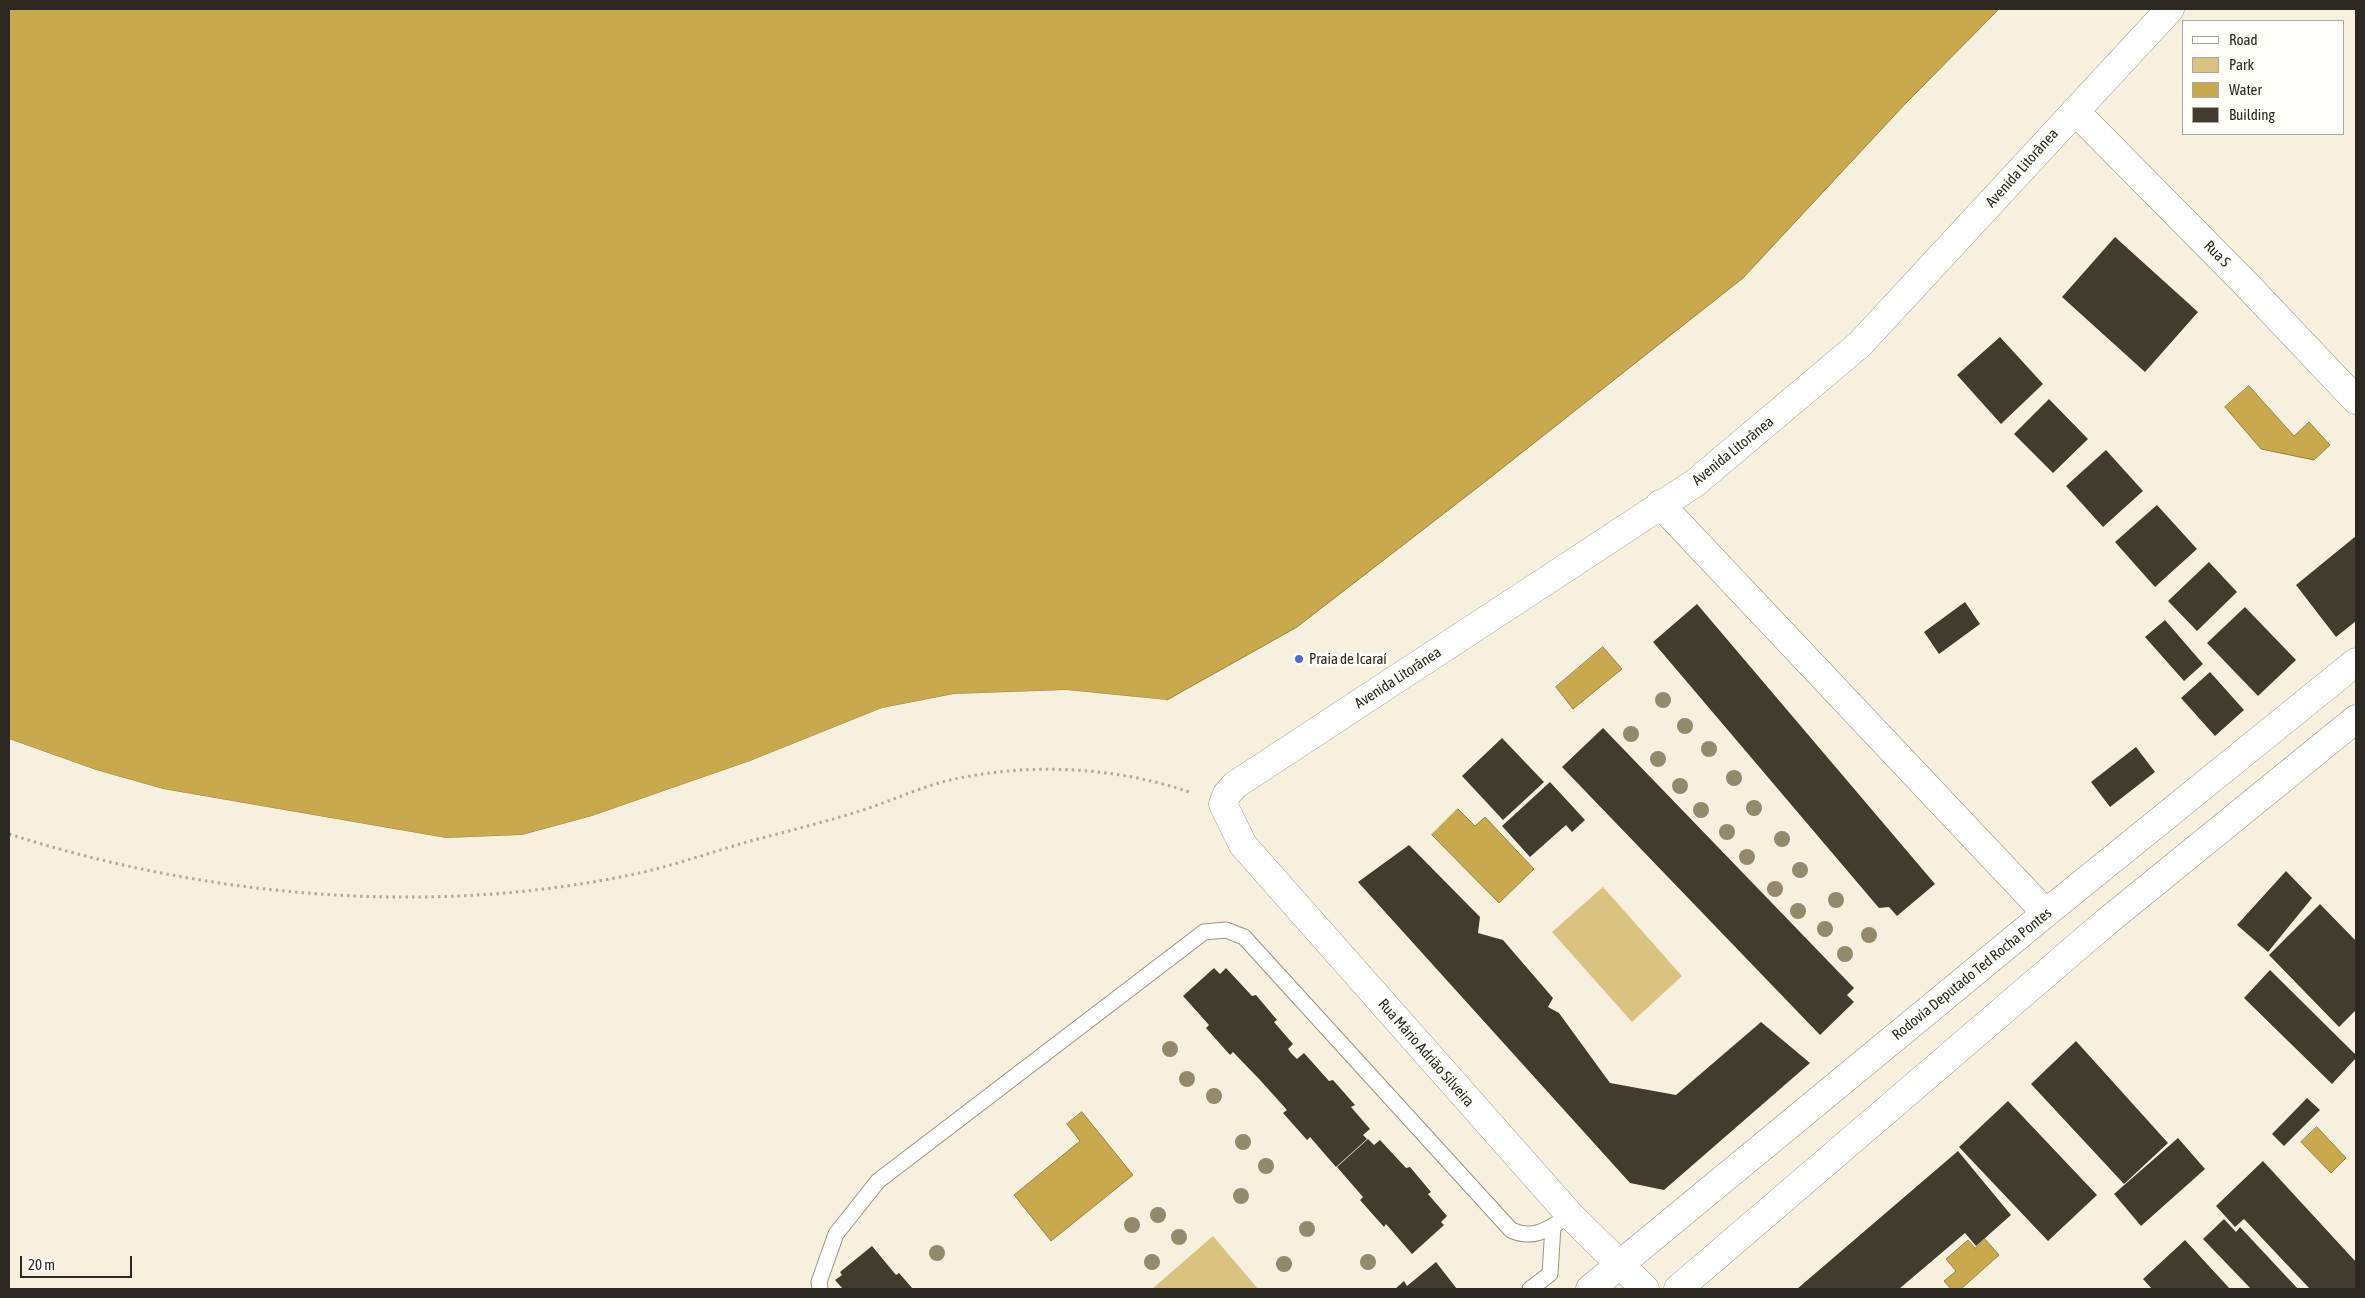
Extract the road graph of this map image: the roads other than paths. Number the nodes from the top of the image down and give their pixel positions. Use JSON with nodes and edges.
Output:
{"nodes":[{"id":1,"x":2170,"y":9,"type":"edge"},
{"id":2,"x":2075,"y":111,"type":"junction"},
{"id":3,"x":2356,"y":400,"type":"edge"},
{"id":4,"x":1660,"y":504,"type":"junction"},
{"id":5,"x":2356,"y":662,"type":"edge"},
{"id":6,"x":2356,"y":719,"type":"edge"},
{"id":7,"x":1223,"y":804,"type":"joint"},
{"id":8,"x":2046,"y":913,"type":"junction"},
{"id":9,"x":1561,"y":1221,"type":"junction"},
{"id":10,"x":1619,"y":1265,"type":"junction"},
{"id":11,"x":820,"y":1289,"type":"edge"},
{"id":12,"x":1530,"y":1289,"type":"edge"},
{"id":13,"x":1590,"y":1289,"type":"edge"},
{"id":14,"x":1645,"y":1289,"type":"edge"},
{"id":15,"x":1678,"y":1289,"type":"edge"}],
"edges":[{"from":1,"to":2,"type":"street","name":"Avenida Litorânea"},
{"from":2,"to":3,"type":"street","name":"Rua S"},
{"from":2,"to":4,"type":"street","name":"Avenida Litorânea"},
{"from":4,"to":7,"type":"street","name":"Avenida Litorânea"},
{"from":4,"to":8,"type":"street"},
{"from":5,"to":8,"type":"street","name":"Rodovia Deputado Ted Rocha Pontes"},
{"from":6,"to":15,"type":"street"},
{"from":7,"to":9,"type":"street","name":"Rua Mário Adrião Silveira"},
{"from":8,"to":10,"type":"street","name":"Rodovia Deputado Ted Rocha Pontes"},
{"from":9,"to":10,"type":"street","name":"Rua Mário Adrião Silveira"},
{"from":9,"to":11,"type":"lane"},
{"from":9,"to":12,"type":"lane"},
{"from":10,"to":13,"type":"street","name":"Rodovia Deputado Ted Rocha Pontes"},
{"from":10,"to":14,"type":"street","name":"Rua Mário Adrião Silveira"}]}
